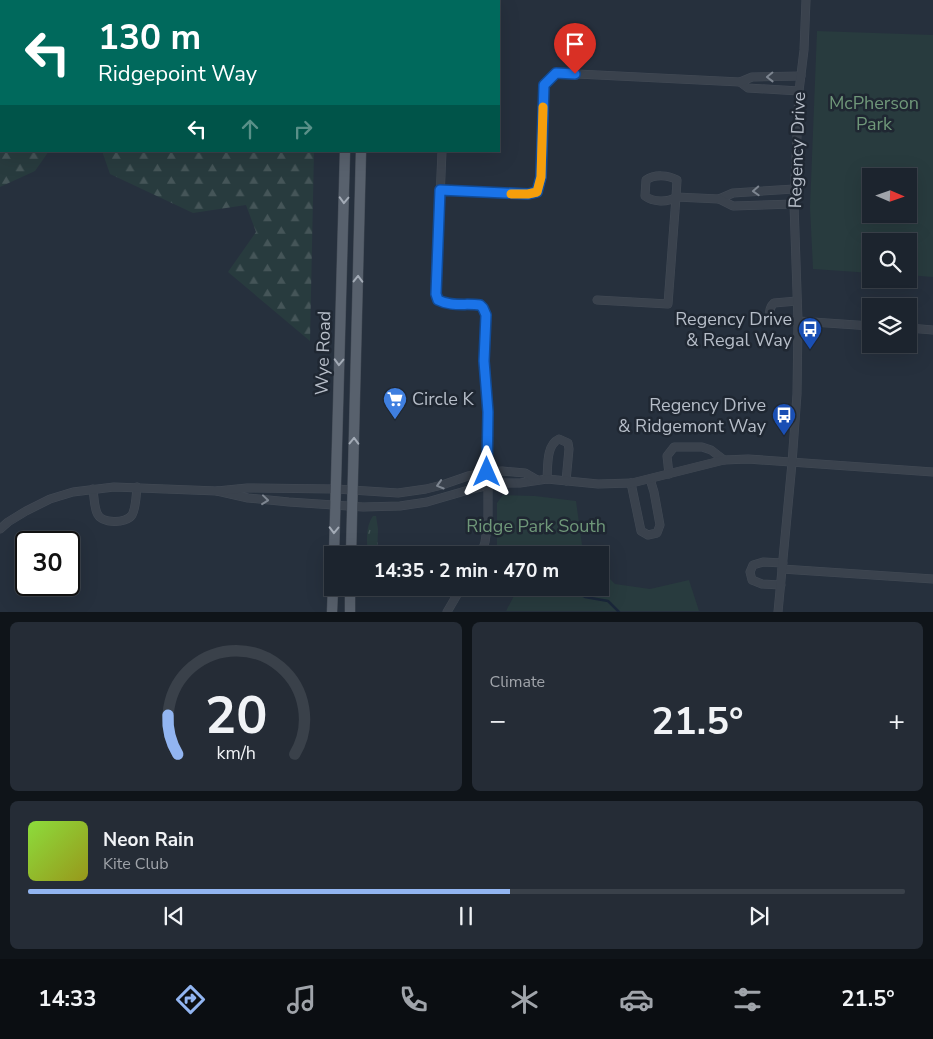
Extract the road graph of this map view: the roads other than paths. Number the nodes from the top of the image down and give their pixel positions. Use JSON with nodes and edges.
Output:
{"nodes":[{"id":1,"x":806,"y":0,"type":"edge"},
{"id":2,"x":801,"y":76,"type":"junction"},
{"id":3,"x":740,"y":82,"type":"junction"},
{"id":4,"x":799,"y":91,"type":"junction"},
{"id":5,"x":345,"y":152,"type":"edge"},
{"id":6,"x":361,"y":152,"type":"edge"},
{"id":7,"x":442,"y":152,"type":"edge"},
{"id":8,"x":794,"y":189,"type":"junction"},
{"id":9,"x":440,"y":190,"type":"junction"},
{"id":10,"x":676,"y":197,"type":"junction"},
{"id":11,"x":719,"y":199,"type":"junction"},
{"id":12,"x":794,"y":204,"type":"junction"},
{"id":13,"x":598,"y":300,"type":"dead end"},
{"id":14,"x":797,"y":301,"type":"junction"},
{"id":15,"x":798,"y":321,"type":"junction"},
{"id":16,"x":862,"y":325,"type":"edge"},
{"id":17,"x":917,"y":329,"type":"edge"},
{"id":18,"x":933,"y":330,"type":"edge"},
{"id":19,"x":724,"y":460,"type":"junction"},
{"id":20,"x":792,"y":463,"type":"junction"},
{"id":21,"x":487,"y":472,"type":"junction"},
{"id":22,"x":933,"y":472,"type":"edge"},
{"id":23,"x":669,"y":474,"type":"junction"},
{"id":24,"x":547,"y":479,"type":"junction"},
{"id":25,"x":650,"y":479,"type":"junction"},
{"id":26,"x":537,"y":480,"type":"junction"},
{"id":27,"x":566,"y":481,"type":"junction"},
{"id":28,"x":631,"y":483,"type":"junction"},
{"id":29,"x":488,"y":484,"type":"junction"},
{"id":30,"x":137,"y":487,"type":"junction"},
{"id":31,"x":93,"y":489,"type":"junction"},
{"id":32,"x":336,"y":489,"type":"junction"},
{"id":33,"x":353,"y":490,"type":"junction"},
{"id":34,"x":217,"y":491,"type":"junction"},
{"id":35,"x":335,"y":505,"type":"junction"},
{"id":36,"x":353,"y":506,"type":"junction"},
{"id":37,"x":0,"y":529,"type":"edge"},
{"id":38,"x":334,"y":546,"type":"edge"},
{"id":39,"x":351,"y":546,"type":"edge"},
{"id":40,"x":484,"y":546,"type":"edge"},
{"id":41,"x":782,"y":566,"type":"junction"},
{"id":42,"x":933,"y":579,"type":"edge"},
{"id":43,"x":781,"y":584,"type":"junction"},
{"id":44,"x":333,"y":596,"type":"edge"},
{"id":45,"x":350,"y":596,"type":"edge"},
{"id":46,"x":456,"y":596,"type":"edge"},
{"id":47,"x":332,"y":612,"type":"edge"},
{"id":48,"x":350,"y":612,"type":"edge"},
{"id":49,"x":447,"y":612,"type":"edge"},
{"id":50,"x":778,"y":612,"type":"edge"}],
"edges":[{"from":1,"to":2,"type":"street","name":"Regency Drive"},
{"from":2,"to":3,"type":"street","one_way":true},
{"from":2,"to":4,"type":"street","name":"Regency Drive"},
{"from":3,"to":4,"type":"street"},
{"from":3,"to":9,"type":"street"},
{"from":4,"to":8,"type":"street","name":"Regency Drive"},
{"from":5,"to":32,"type":"main road","name":"Wye Road","one_way":true},
{"from":33,"to":6,"type":"main road","name":"Wye Road","one_way":true},
{"from":7,"to":9,"type":"street"},
{"from":8,"to":11,"type":"street","one_way":true},
{"from":8,"to":12,"type":"street","name":"Regency Drive"},
{"from":9,"to":21,"type":"street"},
{"from":10,"to":10,"type":"street"},
{"from":10,"to":11,"type":"street"},
{"from":10,"to":13,"type":"street"},
{"from":11,"to":12,"type":"street"},
{"from":12,"to":14,"type":"street","name":"Regency Drive"},
{"from":14,"to":15,"type":"street","name":"Regency Drive"},
{"from":14,"to":15,"type":"street"},
{"from":15,"to":16,"type":"street"},
{"from":15,"to":20,"type":"street","name":"Regency Drive"},
{"from":17,"to":18,"type":"street"},
{"from":19,"to":20,"type":"street"},
{"from":19,"to":23,"type":"street"},
{"from":19,"to":23,"type":"street"},
{"from":20,"to":22,"type":"street"},
{"from":20,"to":41,"type":"street","name":"Regency Drive"},
{"from":21,"to":26,"type":"street"},
{"from":21,"to":29,"type":"street"},
{"from":21,"to":33,"type":"street","one_way":true},
{"from":23,"to":25,"type":"street"},
{"from":24,"to":26,"type":"street"},
{"from":24,"to":27,"type":"street"},
{"from":24,"to":27,"type":"street"},
{"from":25,"to":28,"type":"street"},
{"from":25,"to":28,"type":"street"},
{"from":26,"to":29,"type":"street"},
{"from":27,"to":28,"type":"street"},
{"from":29,"to":36,"type":"street"},
{"from":29,"to":40,"type":"street"},
{"from":30,"to":31,"type":"street"},
{"from":30,"to":31,"type":"street"},
{"from":30,"to":34,"type":"street"},
{"from":31,"to":37,"type":"street"},
{"from":32,"to":33,"type":"street"},
{"from":32,"to":34,"type":"street"},
{"from":32,"to":35,"type":"main road","name":"Wye Road"},
{"from":33,"to":36,"type":"main road","name":"Wye Road"},
{"from":34,"to":35,"type":"street","one_way":true},
{"from":35,"to":36,"type":"street"},
{"from":35,"to":38,"type":"main road","name":"Wye Road","one_way":true},
{"from":36,"to":39,"type":"main road","name":"Wye Road"},
{"from":41,"to":42,"type":"street"},
{"from":41,"to":43,"type":"street","name":"Regency Drive"},
{"from":41,"to":43,"type":"street"},
{"from":43,"to":50,"type":"street","name":"Regency Drive"},
{"from":44,"to":47,"type":"main road"},
{"from":45,"to":48,"type":"main road"},
{"from":46,"to":49,"type":"street"}]}
